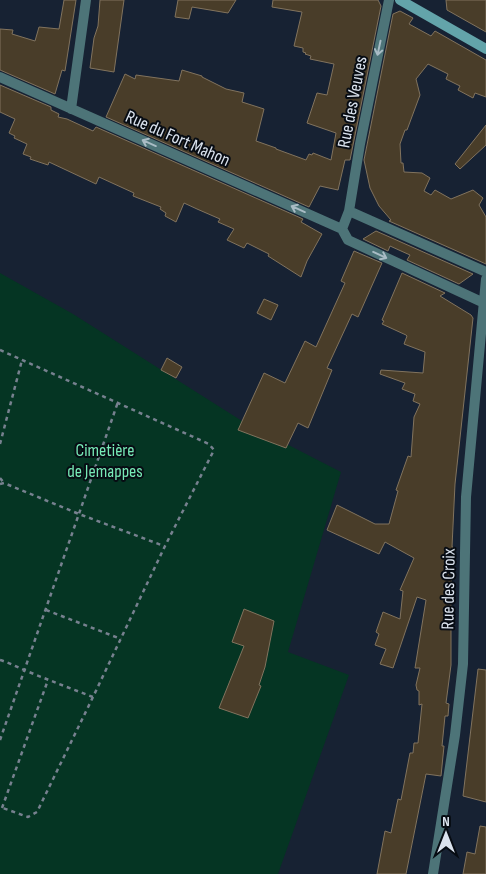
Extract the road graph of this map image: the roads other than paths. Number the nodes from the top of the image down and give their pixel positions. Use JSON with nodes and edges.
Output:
{"nodes":[{"id":1,"x":86,"y":0,"type":"edge"},
{"id":2,"x":389,"y":0,"type":"edge"},
{"id":3,"x":400,"y":0,"type":"edge"},
{"id":4,"x":486,"y":49,"type":"edge"},
{"id":5,"x":0,"y":77,"type":"edge"},
{"id":6,"x":70,"y":109,"type":"junction"},
{"id":7,"x":349,"y":211,"type":"junction"},
{"id":8,"x":342,"y":229,"type":"junction"},
{"id":9,"x":486,"y":272,"type":"edge"},
{"id":10,"x":486,"y":279,"type":"edge"},
{"id":11,"x":484,"y":303,"type":"junction"},
{"id":12,"x":433,"y":874,"type":"edge"}],
"edges":[{"from":1,"to":6,"type":"street"},
{"from":2,"to":7,"type":"street","name":"Rue des Veuves","one_way":true},
{"from":3,"to":4,"type":"street"},
{"from":5,"to":6,"type":"street","name":"Rue du Fort Mahon"},
{"from":8,"to":6,"type":"street","name":"Rue du Fort Mahon","one_way":true},
{"from":7,"to":8,"type":"street","name":"Rue des Veuves"},
{"from":7,"to":9,"type":"street"},
{"from":8,"to":11,"type":"street","name":"Rue du Fort Mahon","one_way":true},
{"from":10,"to":11,"type":"street","name":"Rue des Croix"},
{"from":11,"to":12,"type":"street","name":"Rue des Croix"}]}
